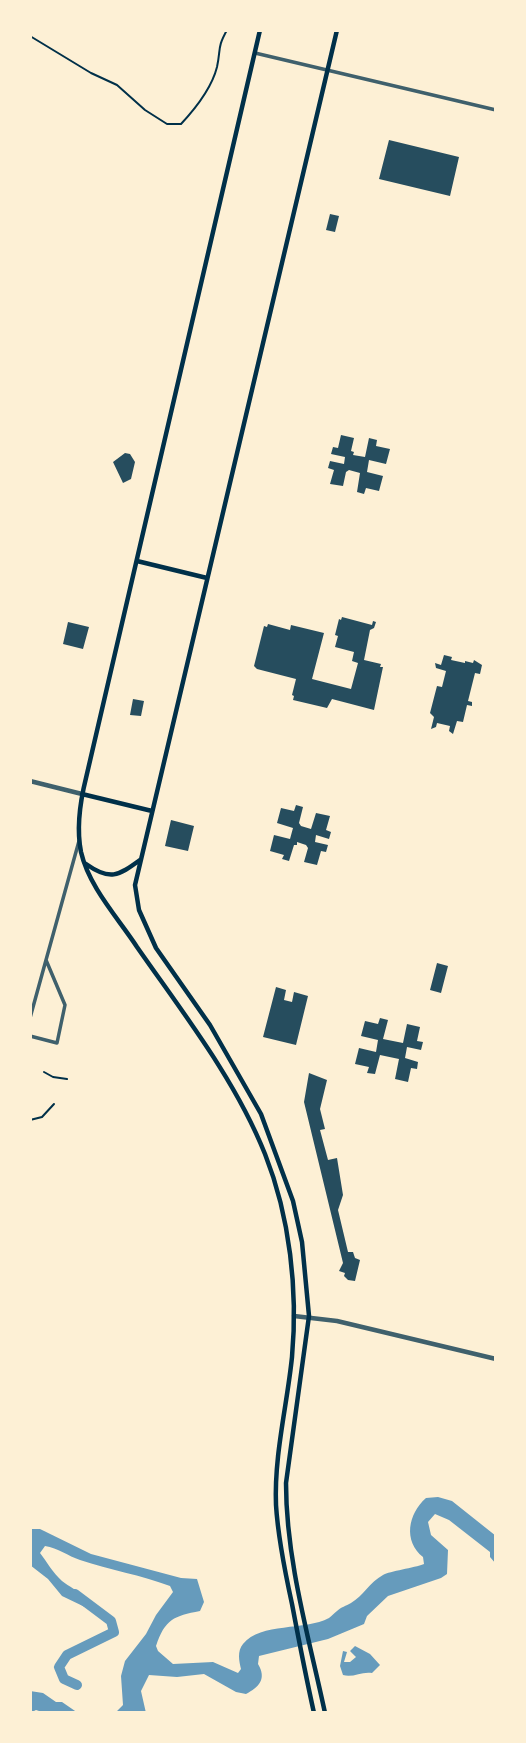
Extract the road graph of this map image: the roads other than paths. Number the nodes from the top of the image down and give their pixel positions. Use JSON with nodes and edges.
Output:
{"nodes":[{"id":1,"x":260,"y":30,"type":"edge"},
{"id":2,"x":337,"y":30,"type":"edge"},
{"id":3,"x":255,"y":53,"type":"junction"},
{"id":4,"x":328,"y":70,"type":"junction"},
{"id":5,"x":496,"y":110,"type":"edge"},
{"id":6,"x":136,"y":561,"type":"junction"},
{"id":7,"x":207,"y":578,"type":"junction"},
{"id":8,"x":30,"y":782,"type":"edge"},
{"id":9,"x":82,"y":794,"type":"junction"},
{"id":10,"x":152,"y":811,"type":"junction"},
{"id":11,"x":80,"y":839,"type":"junction"},
{"id":12,"x":140,"y":859,"type":"junction"},
{"id":13,"x":86,"y":863,"type":"junction"},
{"id":14,"x":46,"y":960,"type":"junction"},
{"id":15,"x":30,"y":1018,"type":"edge"},
{"id":16,"x":30,"y":1036,"type":"edge"},
{"id":17,"x":294,"y":1316,"type":"junction"},
{"id":18,"x":309,"y":1316,"type":"junction"},
{"id":19,"x":496,"y":1359,"type":"edge"},
{"id":20,"x":314,"y":1713,"type":"edge"},
{"id":21,"x":325,"y":1713,"type":"edge"}],
"edges":[{"from":1,"to":3,"type":"main road"},
{"from":2,"to":4,"type":"main road"},
{"from":3,"to":4,"type":"street"},
{"from":3,"to":6,"type":"main road"},
{"from":4,"to":5,"type":"street"},
{"from":4,"to":7,"type":"main road"},
{"from":6,"to":7,"type":"main road"},
{"from":6,"to":9,"type":"main road"},
{"from":7,"to":10,"type":"main road"},
{"from":8,"to":9,"type":"street"},
{"from":9,"to":10,"type":"main road"},
{"from":9,"to":11,"type":"main road"},
{"from":10,"to":12,"type":"main road"},
{"from":11,"to":13,"type":"main road"},
{"from":11,"to":14,"type":"street"},
{"from":12,"to":13,"type":"main road"},
{"from":12,"to":18,"type":"main road"},
{"from":13,"to":17,"type":"main road"},
{"from":14,"to":15,"type":"street"},
{"from":14,"to":16,"type":"street"},
{"from":17,"to":18,"type":"street"},
{"from":17,"to":20,"type":"main road"},
{"from":18,"to":19,"type":"street"},
{"from":18,"to":21,"type":"main road"}]}
